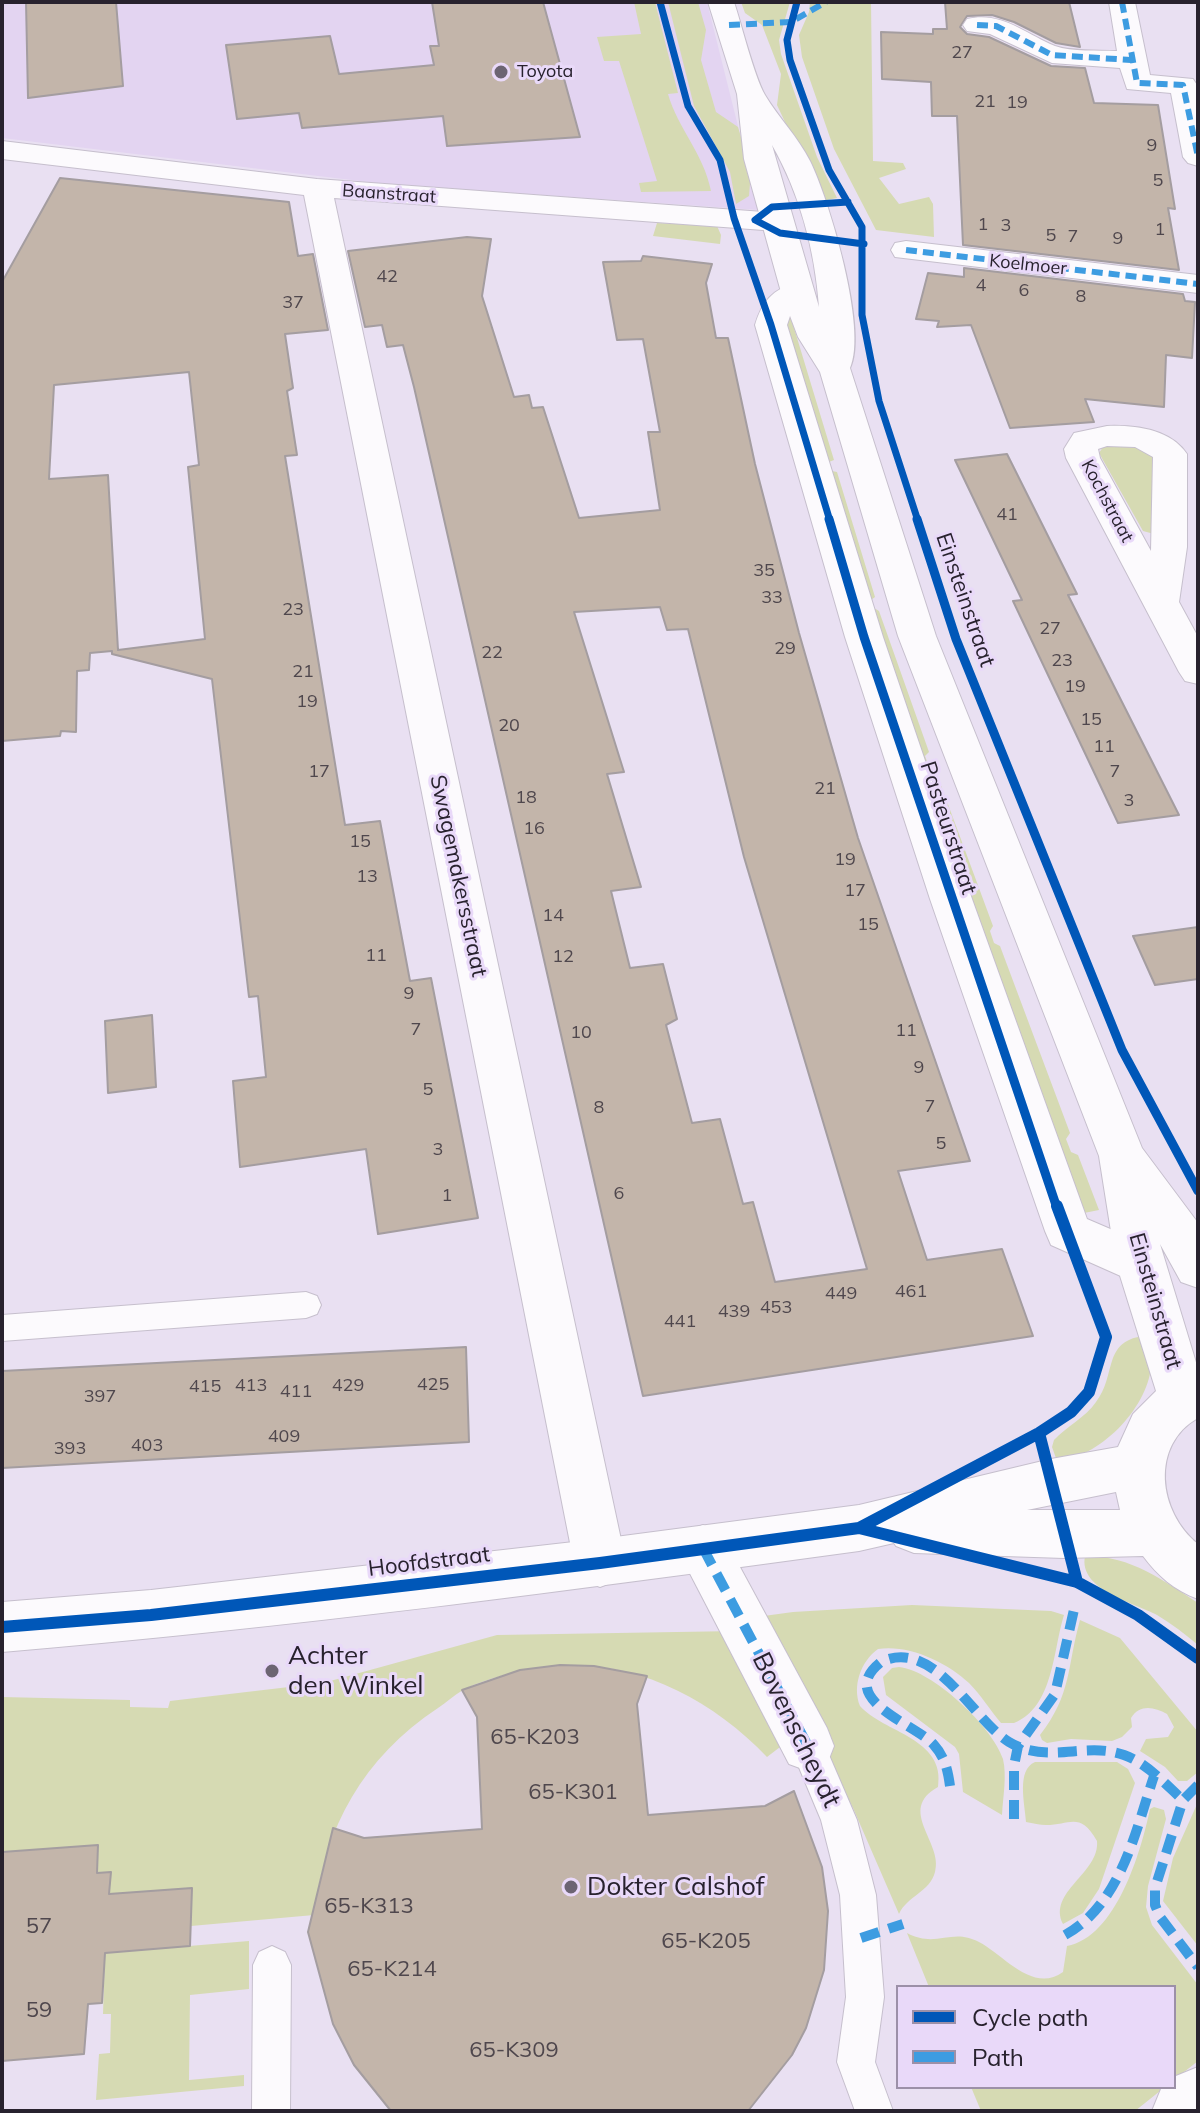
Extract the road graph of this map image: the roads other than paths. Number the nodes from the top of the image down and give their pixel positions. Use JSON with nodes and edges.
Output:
{"nodes":[{"id":1,"x":721,"y":2,"type":"edge"},
{"id":2,"x":1122,"y":2,"type":"edge"},
{"id":3,"x":977,"y":25,"type":"dead end"},
{"id":4,"x":1131,"y":60,"type":"junction"},
{"id":5,"x":1190,"y":85,"type":"edge"},
{"id":6,"x":751,"y":94,"type":"junction"},
{"id":7,"x":1198,"y":157,"type":"edge"},
{"id":8,"x":8,"y":160,"type":"edge"},
{"id":9,"x":317,"y":188,"type":"junction"},
{"id":10,"x":777,"y":222,"type":"junction"},
{"id":11,"x":906,"y":250,"type":"dead end"},
{"id":12,"x":1198,"y":284,"type":"edge"},
{"id":13,"x":797,"y":292,"type":"junction"},
{"id":14,"x":836,"y":372,"type":"junction"},
{"id":15,"x":1161,"y":601,"type":"dead end"},
{"id":16,"x":1198,"y":672,"type":"edge"},
{"id":17,"x":1122,"y":1156,"type":"junction"},
{"id":18,"x":1140,"y":1263,"type":"junction"},
{"id":19,"x":1198,"y":1268,"type":"edge"},
{"id":20,"x":306,"y":1305,"type":"dead end"},
{"id":21,"x":2,"y":1328,"type":"edge"},
{"id":22,"x":1190,"y":1396,"type":"edge"},
{"id":23,"x":1137,"y":1466,"type":"junction"},
{"id":24,"x":859,"y":1528,"type":"junction"},
{"id":25,"x":1155,"y":1532,"type":"junction"},
{"id":26,"x":703,"y":1548,"type":"junction"},
{"id":27,"x":600,"y":1563,"type":"junction"},
{"id":28,"x":1198,"y":1575,"type":"edge"},
{"id":29,"x":2,"y":1627,"type":"edge"},
{"id":30,"x":808,"y":1746,"type":"joint"},
{"id":31,"x":272,"y":1965,"type":"dead end"},
{"id":32,"x":1198,"y":2098,"type":"edge"},
{"id":33,"x":271,"y":2111,"type":"edge"},
{"id":34,"x":874,"y":2111,"type":"edge"},
{"id":35,"x":1183,"y":2111,"type":"edge"}],
"edges":[{"from":1,"to":6,"type":"street","name":"Einsteinstraat"},
{"from":2,"to":4,"type":"street"},
{"from":3,"to":4,"type":"street"},
{"from":4,"to":5,"type":"street"},
{"from":5,"to":7,"type":"street"},
{"from":6,"to":10,"type":"street","name":"Einsteinstraat"},
{"from":6,"to":14,"type":"street","name":"Einsteinstraat"},
{"from":8,"to":9,"type":"street","name":"Baanstraat"},
{"from":9,"to":10,"type":"street","name":"Baanstraat"},
{"from":9,"to":27,"type":"street","name":"Swagemakersstraat"},
{"from":10,"to":13,"type":"street","name":"Einsteinstraat"},
{"from":11,"to":12,"type":"street","name":"Koelmoer"},
{"from":13,"to":14,"type":"street","name":"Einsteinstraat"},
{"from":13,"to":18,"type":"street","name":"Pasteurstraat"},
{"from":14,"to":17,"type":"street","name":"Einsteinstraat"},
{"from":15,"to":16,"type":"street"},
{"from":17,"to":18,"type":"street","name":"Einsteinstraat"},
{"from":17,"to":19,"type":"street","name":"Einsteinstraat"},
{"from":18,"to":22,"type":"street","name":"Einsteinstraat"},
{"from":20,"to":21,"type":"lane"},
{"from":22,"to":23,"type":"street"},
{"from":23,"to":24,"type":"street","name":"Hoofdstraat"},
{"from":23,"to":25,"type":"street"},
{"from":24,"to":25,"type":"street","name":"Hoofdstraat"},
{"from":24,"to":26,"type":"street","name":"Hoofdstraat"},
{"from":25,"to":28,"type":"street"},
{"from":26,"to":27,"type":"street","name":"Hoofdstraat"},
{"from":26,"to":30,"type":"street","name":"Bovenscheydt"},
{"from":27,"to":29,"type":"street","name":"Hoofdstraat"},
{"from":30,"to":34,"type":"lane","name":"Bovenscheydt"},
{"from":31,"to":33,"type":"lane"},
{"from":32,"to":35,"type":"street"}]}
